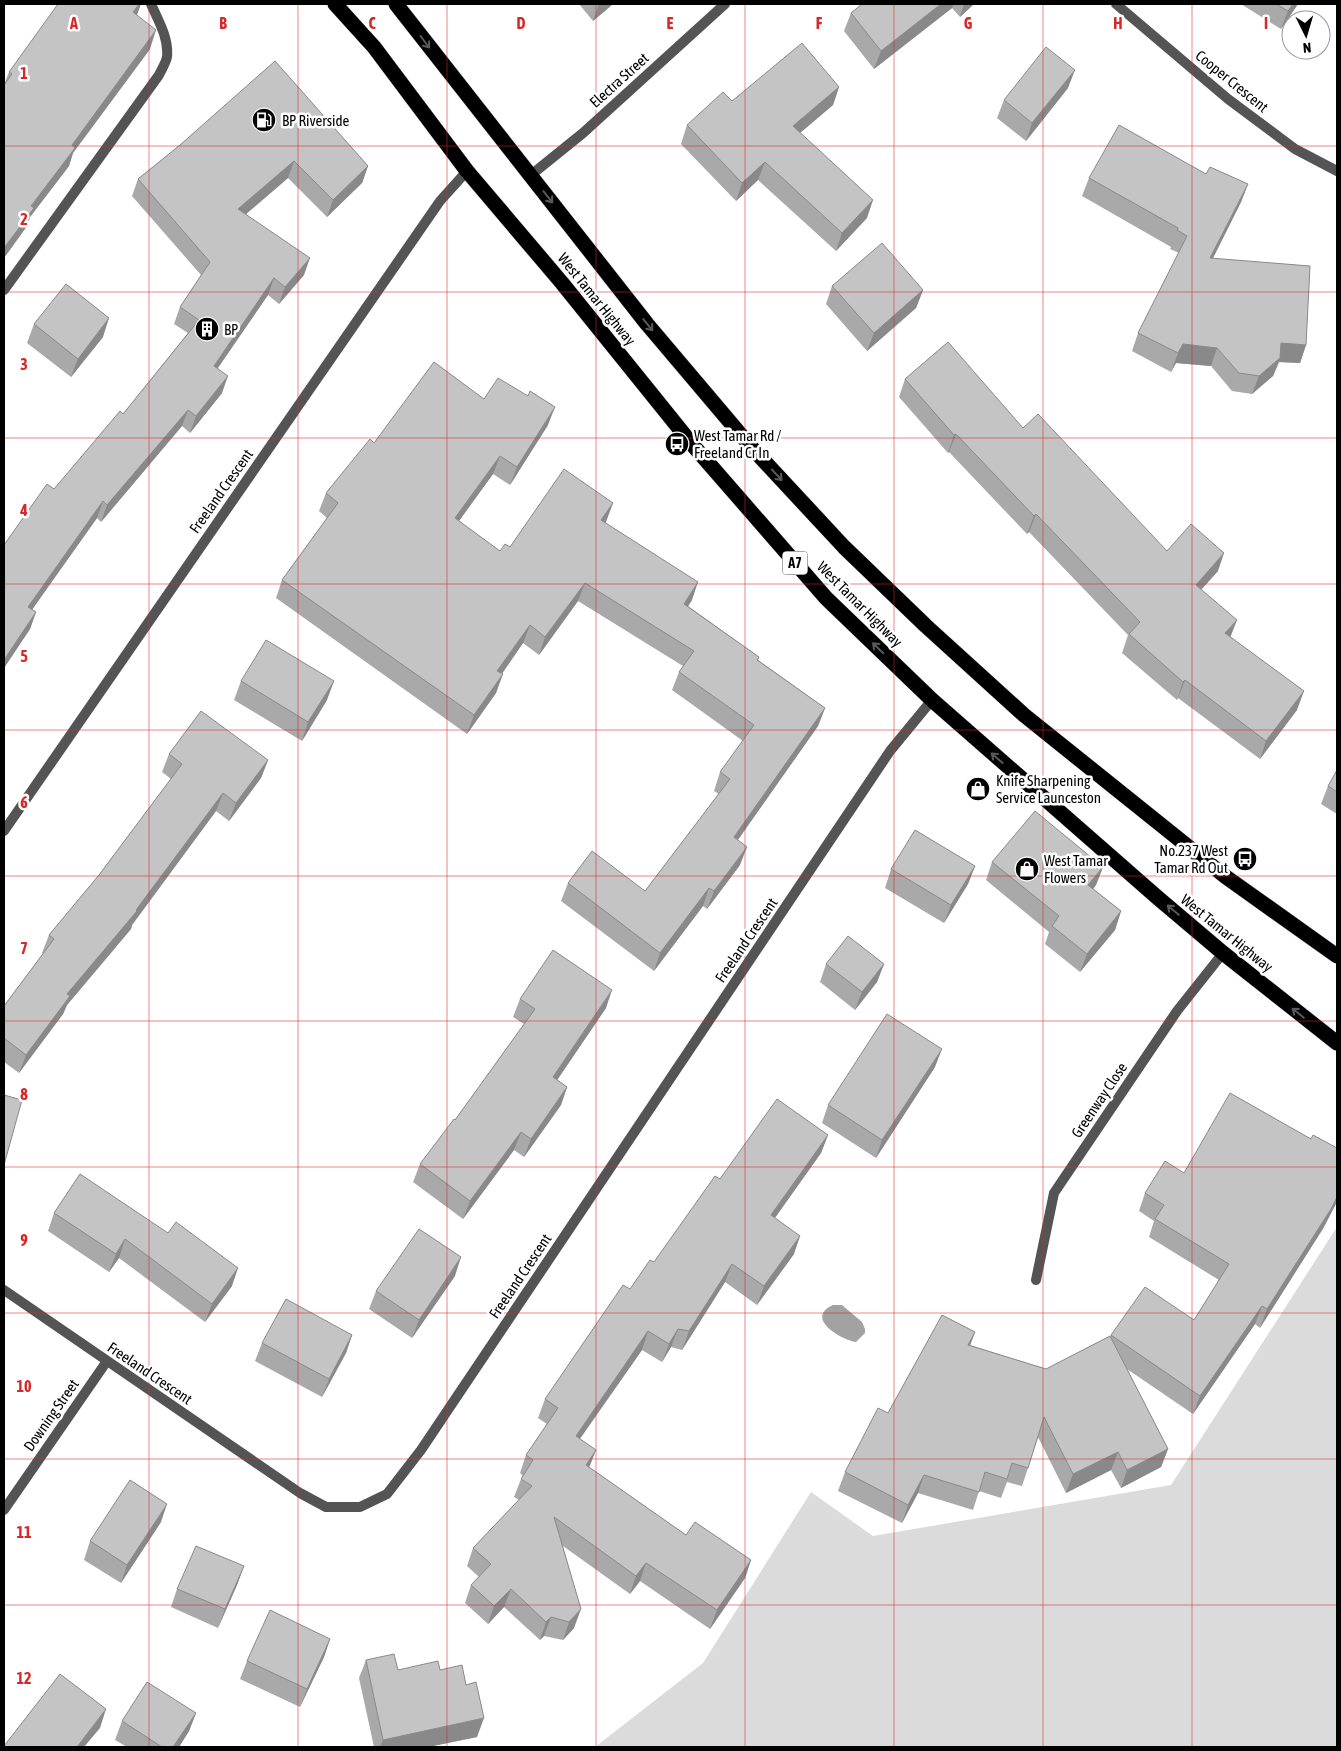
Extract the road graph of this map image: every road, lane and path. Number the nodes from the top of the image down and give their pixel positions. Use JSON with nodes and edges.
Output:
{"nodes":[{"id":1,"x":151,"y":4,"type":"edge"},
{"id":2,"x":335,"y":4,"type":"edge"},
{"id":3,"x":396,"y":4,"type":"edge"},
{"id":4,"x":726,"y":4,"type":"edge"},
{"id":5,"x":1116,"y":4,"type":"edge"},
{"id":6,"x":467,"y":171,"type":"junction"},
{"id":7,"x":1337,"y":171,"type":"edge"},
{"id":8,"x":531,"y":175,"type":"junction"},
{"id":9,"x":4,"y":290,"type":"edge"},
{"id":10,"x":932,"y":700,"type":"junction"},
{"id":11,"x":4,"y":831,"type":"edge"},
{"id":12,"x":1223,"y":953,"type":"junction"},
{"id":13,"x":1337,"y":956,"type":"edge"},
{"id":14,"x":1337,"y":1043,"type":"edge"},
{"id":15,"x":1036,"y":1280,"type":"dead end"},
{"id":16,"x":4,"y":1290,"type":"edge"},
{"id":17,"x":107,"y":1361,"type":"junction"},
{"id":18,"x":4,"y":1510,"type":"edge"}],
"edges":[{"from":1,"to":9,"type":"street"},
{"from":2,"to":6,"type":"highway","name":"West Tamar Highway","number":"A7"},
{"from":3,"to":8,"type":"highway","name":"West Tamar Highway","one_way":true},
{"from":4,"to":8,"type":"street","name":"Electra Street"},
{"from":5,"to":7,"type":"street","name":"Cooper Crescent"},
{"from":10,"to":6,"type":"highway","name":"West Tamar Highway","number":"A7","one_way":true},
{"from":6,"to":11,"type":"street","name":"Freeland Crescent"},
{"from":8,"to":13,"type":"highway","name":"West Tamar Highway","one_way":true},
{"from":12,"to":10,"type":"highway","name":"West Tamar Highway","number":"A7","one_way":true},
{"from":10,"to":17,"type":"street","name":"Freeland Crescent"},
{"from":14,"to":12,"type":"highway","name":"West Tamar Highway","number":"A7","one_way":true},
{"from":12,"to":15,"type":"street","name":"Greenway Close"},
{"from":16,"to":17,"type":"street","name":"Freeland Crescent"},
{"from":17,"to":18,"type":"street","name":"Downing Street"}]}
